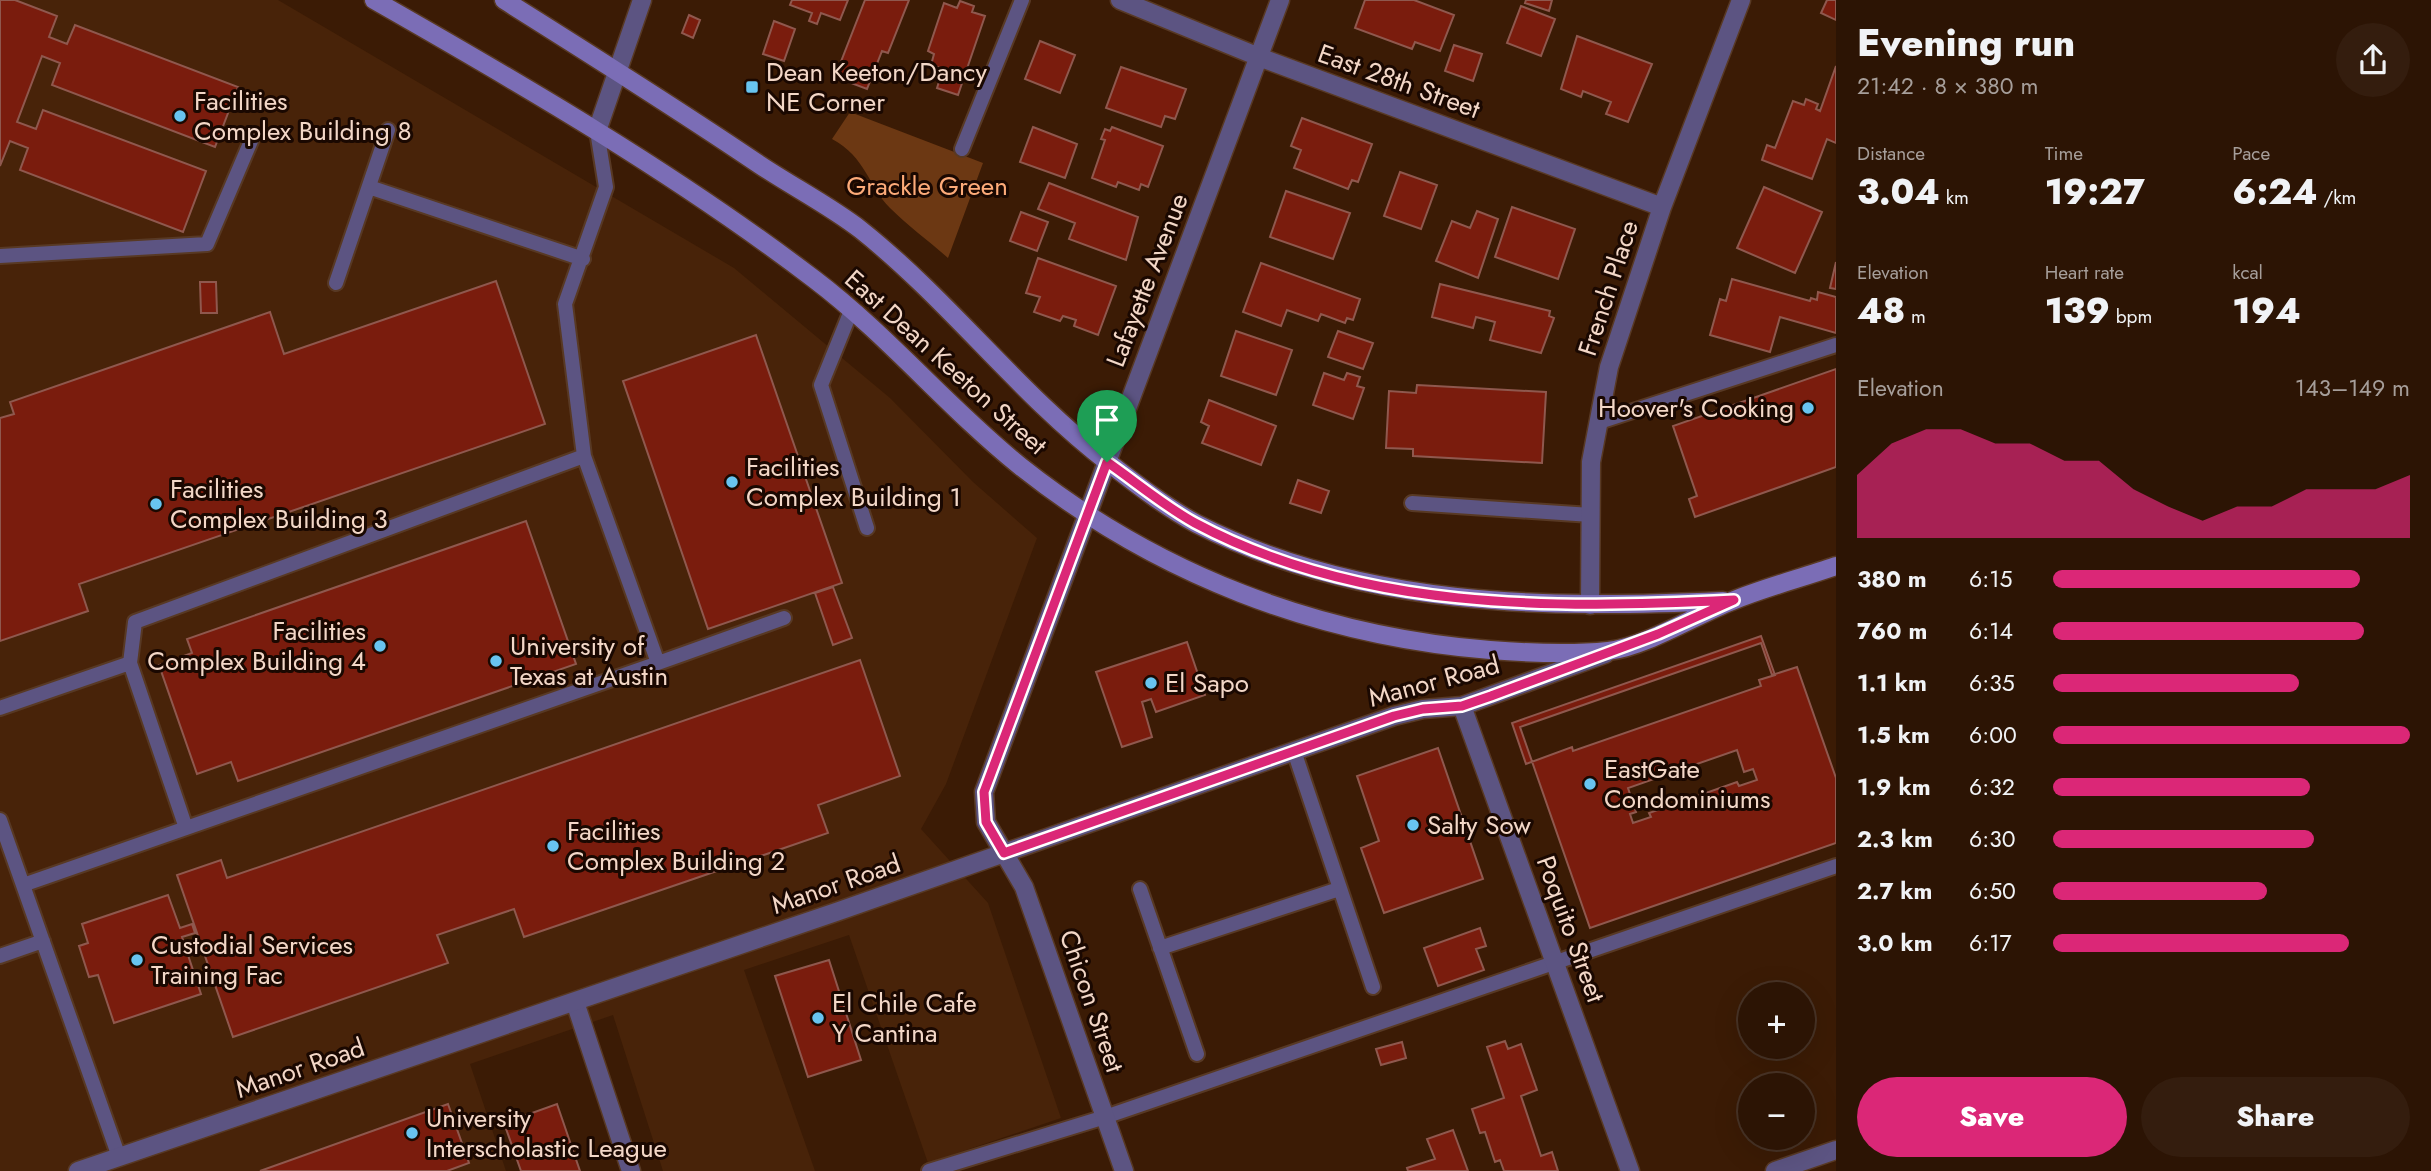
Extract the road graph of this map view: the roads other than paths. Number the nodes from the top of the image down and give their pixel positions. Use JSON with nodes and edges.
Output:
{"nodes":[{"id":1,"x":374,"y":0,"type":"edge"},
{"id":2,"x":504,"y":0,"type":"edge"},
{"id":3,"x":642,"y":0,"type":"edge"},
{"id":4,"x":1022,"y":0,"type":"edge"},
{"id":5,"x":1120,"y":0,"type":"edge"},
{"id":6,"x":1280,"y":0,"type":"edge"},
{"id":7,"x":1741,"y":0,"type":"edge"},
{"id":8,"x":1259,"y":57,"type":"junction"},
{"id":9,"x":619,"y":71,"type":"junction"},
{"id":10,"x":388,"y":130,"type":"dead end"},
{"id":11,"x":597,"y":131,"type":"junction"},
{"id":12,"x":251,"y":141,"type":"dead end"},
{"id":13,"x":962,"y":149,"type":"dead end"},
{"id":14,"x":369,"y":187,"type":"junction"},
{"id":15,"x":1662,"y":207,"type":"junction"},
{"id":16,"x":0,"y":256,"type":"edge"},
{"id":17,"x":583,"y":259,"type":"junction"},
{"id":18,"x":336,"y":283,"type":"dead end"},
{"id":19,"x":851,"y":311,"type":"junction"},
{"id":20,"x":1836,"y":345,"type":"edge"},
{"id":21,"x":1599,"y":422,"type":"junction"},
{"id":22,"x":584,"y":456,"type":"junction"},
{"id":23,"x":1107,"y":462,"type":"junction"},
{"id":24,"x":1412,"y":503,"type":"dead end"},
{"id":25,"x":1086,"y":515,"type":"junction"},
{"id":26,"x":1591,"y":516,"type":"junction"},
{"id":27,"x":867,"y":528,"type":"dead end"},
{"id":28,"x":1836,"y":566,"type":"edge"},
{"id":29,"x":1734,"y":600,"type":"junction"},
{"id":30,"x":1590,"y":605,"type":"junction"},
{"id":31,"x":784,"y":618,"type":"dead end"},
{"id":32,"x":1612,"y":651,"type":"junction"},
{"id":33,"x":130,"y":663,"type":"junction"},
{"id":34,"x":657,"y":663,"type":"junction"},
{"id":35,"x":1462,"y":706,"type":"junction"},
{"id":36,"x":0,"y":708,"type":"edge"},
{"id":37,"x":1294,"y":751,"type":"junction"},
{"id":38,"x":0,"y":820,"type":"edge"},
{"id":39,"x":186,"y":828,"type":"junction"},
{"id":40,"x":1004,"y":853,"type":"junction"},
{"id":41,"x":1836,"y":866,"type":"edge"},
{"id":42,"x":23,"y":885,"type":"junction"},
{"id":43,"x":1339,"y":888,"type":"junction"},
{"id":44,"x":1140,"y":889,"type":"dead end"},
{"id":45,"x":43,"y":941,"type":"junction"},
{"id":46,"x":1160,"y":948,"type":"junction"},
{"id":47,"x":0,"y":956,"type":"edge"},
{"id":48,"x":1555,"y":961,"type":"junction"},
{"id":49,"x":1373,"y":987,"type":"dead end"},
{"id":50,"x":575,"y":1002,"type":"junction"},
{"id":51,"x":1197,"y":1054,"type":"dead end"},
{"id":52,"x":1105,"y":1117,"type":"junction"},
{"id":53,"x":1836,"y":1150,"type":"edge"},
{"id":54,"x":122,"y":1164,"type":"edge"},
{"id":55,"x":78,"y":1171,"type":"edge"},
{"id":56,"x":631,"y":1171,"type":"edge"},
{"id":57,"x":929,"y":1171,"type":"edge"},
{"id":58,"x":1124,"y":1171,"type":"edge"},
{"id":59,"x":1630,"y":1171,"type":"edge"},
{"id":60,"x":1775,"y":1171,"type":"edge"}],
"edges":[{"from":1,"to":11,"type":"main road","name":"East Dean Keeton Street"},
{"from":2,"to":9,"type":"main road","name":"East Dean Keeton Street"},
{"from":3,"to":9,"type":"street"},
{"from":4,"to":13,"type":"lane"},
{"from":5,"to":8,"type":"street","name":"East 28th Street"},
{"from":6,"to":8,"type":"street","name":"Lafayette Avenue"},
{"from":7,"to":15,"type":"street","name":"French Place"},
{"from":8,"to":15,"type":"street","name":"East 28th Street"},
{"from":8,"to":23,"type":"street","name":"Lafayette Avenue"},
{"from":9,"to":11,"type":"street"},
{"from":9,"to":23,"type":"main road","name":"East Dean Keeton Street"},
{"from":10,"to":14,"type":"lane"},
{"from":11,"to":17,"type":"lane"},
{"from":11,"to":19,"type":"main road","name":"East Dean Keeton Street"},
{"from":12,"to":16,"type":"lane"},
{"from":14,"to":17,"type":"lane"},
{"from":14,"to":18,"type":"lane"},
{"from":15,"to":21,"type":"street","name":"French Place"},
{"from":17,"to":22,"type":"lane"},
{"from":19,"to":25,"type":"main road","name":"East Dean Keeton Street"},
{"from":19,"to":27,"type":"lane"},
{"from":20,"to":21,"type":"lane"},
{"from":21,"to":26,"type":"street","name":"French Place"},
{"from":22,"to":33,"type":"lane"},
{"from":22,"to":34,"type":"lane"},
{"from":23,"to":25,"type":"street","name":"Lafayette Avenue"},
{"from":23,"to":30,"type":"main road","name":"East Dean Keeton Street"},
{"from":24,"to":26,"type":"lane"},
{"from":25,"to":32,"type":"main road","name":"East Dean Keeton Street"},
{"from":25,"to":40,"type":"street","name":"Lafayette Avenue"},
{"from":26,"to":30,"type":"street","name":"French Place"},
{"from":28,"to":29,"type":"main road"},
{"from":29,"to":30,"type":"main road","name":"East Dean Keeton Street"},
{"from":29,"to":32,"type":"main road","name":"East Dean Keeton Street"},
{"from":31,"to":34,"type":"lane"},
{"from":32,"to":35,"type":"street","name":"Manor Road"},
{"from":33,"to":36,"type":"lane"},
{"from":33,"to":39,"type":"lane"},
{"from":34,"to":39,"type":"lane"},
{"from":35,"to":37,"type":"street","name":"Manor Road"},
{"from":35,"to":48,"type":"street","name":"Poquito Street"},
{"from":37,"to":40,"type":"street","name":"Manor Road"},
{"from":37,"to":43,"type":"lane"},
{"from":38,"to":42,"type":"lane"},
{"from":39,"to":42,"type":"lane"},
{"from":40,"to":50,"type":"street","name":"Manor Road"},
{"from":40,"to":52,"type":"street","name":"Chicon Street"},
{"from":41,"to":48,"type":"lane"},
{"from":42,"to":45,"type":"lane"},
{"from":43,"to":46,"type":"lane"},
{"from":43,"to":49,"type":"lane"},
{"from":44,"to":46,"type":"lane"},
{"from":45,"to":47,"type":"lane"},
{"from":45,"to":54,"type":"lane"},
{"from":46,"to":51,"type":"lane"},
{"from":48,"to":52,"type":"lane"},
{"from":48,"to":59,"type":"street","name":"Poquito Street"},
{"from":50,"to":54,"type":"street","name":"Manor Road"},
{"from":50,"to":56,"type":"street"},
{"from":52,"to":57,"type":"lane"},
{"from":52,"to":58,"type":"street","name":"Chicon Street"},
{"from":53,"to":60,"type":"street"},
{"from":54,"to":55,"type":"street","name":"Manor Road"}]}
